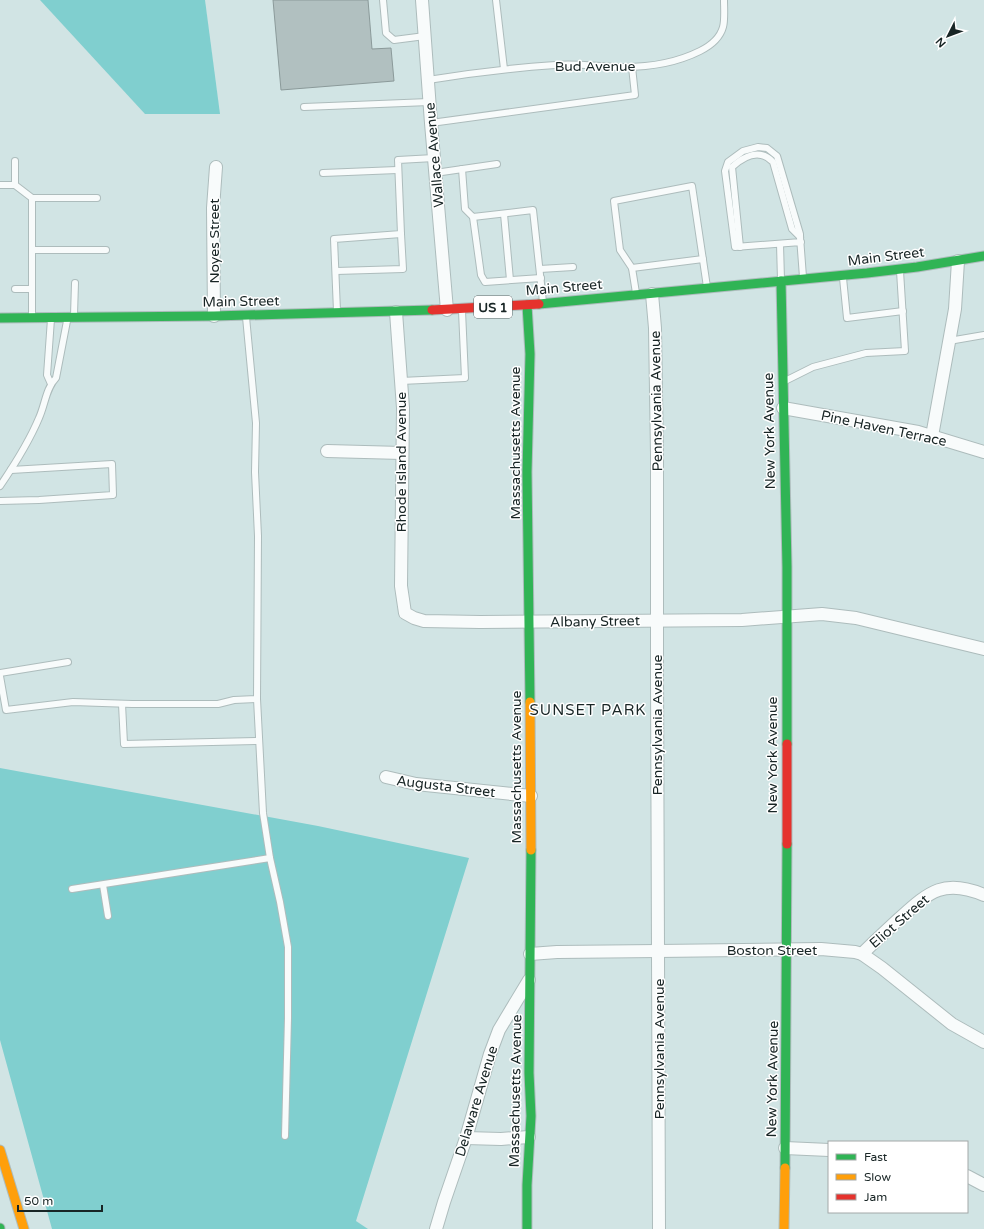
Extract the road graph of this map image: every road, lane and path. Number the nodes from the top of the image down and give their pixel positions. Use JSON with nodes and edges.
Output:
{"nodes":[{"id":1,"x":383,"y":0,"type":"edge"},
{"id":2,"x":422,"y":0,"type":"edge"},
{"id":3,"x":496,"y":0,"type":"edge"},
{"id":4,"x":724,"y":0,"type":"edge"},
{"id":5,"x":425,"y":36,"type":"junction"},
{"id":6,"x":632,"y":67,"type":"junction"},
{"id":7,"x":504,"y":69,"type":"junction"},
{"id":8,"x":428,"y":80,"type":"junction"},
{"id":9,"x":430,"y":102,"type":"junction"},
{"id":10,"x":304,"y":107,"type":"dead end"},
{"id":11,"x":431,"y":123,"type":"junction"},
{"id":12,"x":434,"y":158,"type":"junction"},
{"id":13,"x":15,"y":161,"type":"dead end"},
{"id":14,"x":497,"y":164,"type":"dead end"},
{"id":15,"x":216,"y":167,"type":"dead end"},
{"id":16,"x":462,"y":169,"type":"junction"},
{"id":17,"x":397,"y":170,"type":"junction"},
{"id":18,"x":323,"y":173,"type":"dead end"},
{"id":19,"x":435,"y":173,"type":"junction"},
{"id":20,"x":0,"y":185,"type":"edge"},
{"id":21,"x":15,"y":185,"type":"junction"},
{"id":22,"x":32,"y":198,"type":"junction"},
{"id":23,"x":97,"y":198,"type":"dead end"},
{"id":24,"x":504,"y":214,"type":"junction"},
{"id":25,"x":473,"y":218,"type":"junction"},
{"id":26,"x":401,"y":234,"type":"junction"},
{"id":27,"x":801,"y":239,"type":"junction"},
{"id":28,"x":780,"y":244,"type":"junction"},
{"id":29,"x":32,"y":250,"type":"junction"},
{"id":30,"x":106,"y":250,"type":"dead end"},
{"id":31,"x":984,"y":256,"type":"edge"},
{"id":32,"x":703,"y":260,"type":"junction"},
{"id":33,"x":958,"y":261,"type":"junction"},
{"id":34,"x":573,"y":266,"type":"dead end"},
{"id":35,"x":632,"y":268,"type":"junction"},
{"id":36,"x":540,"y":269,"type":"junction"},
{"id":37,"x":900,"y":269,"type":"junction"},
{"id":38,"x":336,"y":271,"type":"junction"},
{"id":39,"x":843,"y":275,"type":"junction"},
{"id":40,"x":541,"y":278,"type":"junction"},
{"id":41,"x":803,"y":279,"type":"junction"},
{"id":42,"x":510,"y":280,"type":"junction"},
{"id":43,"x":781,"y":281,"type":"junction"},
{"id":44,"x":75,"y":282,"type":"dead end"},
{"id":45,"x":708,"y":288,"type":"junction"},
{"id":46,"x":15,"y":289,"type":"dead end"},
{"id":47,"x":32,"y":289,"type":"junction"},
{"id":48,"x":652,"y":294,"type":"junction"},
{"id":49,"x":636,"y":295,"type":"junction"},
{"id":50,"x":544,"y":303,"type":"junction"},
{"id":51,"x":527,"y":305,"type":"junction"},
{"id":52,"x":462,"y":309,"type":"junction"},
{"id":53,"x":447,"y":310,"type":"junction"},
{"id":54,"x":903,"y":311,"type":"junction"},
{"id":55,"x":396,"y":312,"type":"junction"},
{"id":56,"x":337,"y":313,"type":"junction"},
{"id":57,"x":246,"y":315,"type":"junction"},
{"id":58,"x":214,"y":316,"type":"junction"},
{"id":59,"x":71,"y":317,"type":"junction"},
{"id":60,"x":0,"y":318,"type":"edge"},
{"id":61,"x":32,"y":318,"type":"junction"},
{"id":62,"x":51,"y":318,"type":"junction"},
{"id":63,"x":984,"y":335,"type":"edge"},
{"id":64,"x":949,"y":340,"type":"junction"},
{"id":65,"x":402,"y":381,"type":"junction"},
{"id":66,"x":782,"y":382,"type":"junction"},
{"id":67,"x":51,"y":384,"type":"junction"},
{"id":68,"x":783,"y":408,"type":"junction"},
{"id":69,"x":932,"y":436,"type":"junction"},
{"id":70,"x":327,"y":451,"type":"dead end"},
{"id":71,"x":402,"y":452,"type":"junction"},
{"id":72,"x":984,"y":452,"type":"edge"},
{"id":73,"x":11,"y":470,"type":"junction"},
{"id":74,"x":0,"y":486,"type":"edge"},
{"id":75,"x":0,"y":501,"type":"edge"},
{"id":76,"x":405,"y":613,"type":"joint"},
{"id":77,"x":786,"y":617,"type":"junction"},
{"id":78,"x":658,"y":620,"type":"junction"},
{"id":79,"x":530,"y":622,"type":"junction"},
{"id":80,"x":984,"y":649,"type":"edge"},
{"id":81,"x":68,"y":662,"type":"dead end"},
{"id":82,"x":0,"y":674,"type":"edge"},
{"id":83,"x":257,"y":699,"type":"junction"},
{"id":84,"x":122,"y":704,"type":"junction"},
{"id":85,"x":260,"y":741,"type":"junction"},
{"id":86,"x":386,"y":777,"type":"dead end"},
{"id":87,"x":531,"y":796,"type":"junction"},
{"id":88,"x":270,"y":858,"type":"junction"},
{"id":89,"x":103,"y":885,"type":"junction"},
{"id":90,"x":72,"y":890,"type":"dead end"},
{"id":91,"x":984,"y":895,"type":"edge"},
{"id":92,"x":108,"y":916,"type":"dead end"},
{"id":93,"x":787,"y":950,"type":"junction"},
{"id":94,"x":658,"y":951,"type":"junction"},
{"id":95,"x":530,"y":954,"type":"junction"},
{"id":96,"x":862,"y":954,"type":"junction"},
{"id":97,"x":530,"y":979,"type":"junction"},
{"id":98,"x":984,"y":1042,"type":"edge"},
{"id":99,"x":285,"y":1136,"type":"dead end"},
{"id":100,"x":529,"y":1137,"type":"junction"},
{"id":101,"x":466,"y":1138,"type":"junction"},
{"id":102,"x":785,"y":1148,"type":"junction"},
{"id":103,"x":0,"y":1150,"type":"edge"},
{"id":104,"x":828,"y":1150,"type":"edge"},
{"id":105,"x":968,"y":1177,"type":"edge"},
{"id":106,"x":984,"y":1185,"type":"edge"},
{"id":107,"x":24,"y":1229,"type":"edge"},
{"id":108,"x":436,"y":1229,"type":"edge"},
{"id":109,"x":527,"y":1229,"type":"edge"},
{"id":110,"x":659,"y":1229,"type":"edge"},
{"id":111,"x":784,"y":1229,"type":"edge"}],
"edges":[{"from":1,"to":5,"type":"lane"},
{"from":2,"to":5,"type":"street","name":"Wallace Avenue"},
{"from":3,"to":7,"type":"lane"},
{"from":4,"to":6,"type":"lane","name":"Bud Avenue"},
{"from":5,"to":8,"type":"street","name":"Wallace Avenue"},
{"from":6,"to":7,"type":"lane","name":"Bud Avenue"},
{"from":6,"to":11,"type":"lane"},
{"from":7,"to":8,"type":"lane","name":"Bud Avenue"},
{"from":8,"to":9,"type":"street","name":"Wallace Avenue"},
{"from":9,"to":10,"type":"lane"},
{"from":9,"to":11,"type":"street","name":"Wallace Avenue"},
{"from":11,"to":12,"type":"street","name":"Wallace Avenue"},
{"from":12,"to":17,"type":"lane"},
{"from":12,"to":19,"type":"street","name":"Wallace Avenue"},
{"from":13,"to":21,"type":"lane"},
{"from":14,"to":16,"type":"lane"},
{"from":15,"to":58,"type":"street","name":"Noyes Street"},
{"from":16,"to":19,"type":"lane"},
{"from":16,"to":25,"type":"lane"},
{"from":17,"to":18,"type":"lane"},
{"from":17,"to":26,"type":"lane"},
{"from":19,"to":53,"type":"street","name":"Wallace Avenue"},
{"from":20,"to":21,"type":"lane"},
{"from":21,"to":22,"type":"lane"},
{"from":22,"to":23,"type":"lane"},
{"from":22,"to":29,"type":"lane"},
{"from":24,"to":25,"type":"lane"},
{"from":24,"to":36,"type":"lane"},
{"from":24,"to":42,"type":"lane"},
{"from":25,"to":42,"type":"lane"},
{"from":26,"to":38,"type":"lane"},
{"from":26,"to":38,"type":"lane"},
{"from":27,"to":28,"type":"lane"},
{"from":27,"to":28,"type":"lane"},
{"from":27,"to":41,"type":"lane"},
{"from":28,"to":43,"type":"lane"},
{"from":29,"to":30,"type":"lane"},
{"from":29,"to":47,"type":"lane"},
{"from":31,"to":33,"type":"main road","name":"Main Street","number":"US 1"},
{"from":32,"to":35,"type":"lane"},
{"from":32,"to":35,"type":"lane"},
{"from":32,"to":45,"type":"lane"},
{"from":33,"to":37,"type":"main road","name":"Main Street","number":"US 1"},
{"from":33,"to":64,"type":"street"},
{"from":34,"to":36,"type":"lane"},
{"from":35,"to":49,"type":"lane"},
{"from":36,"to":40,"type":"lane"},
{"from":37,"to":39,"type":"main road","name":"Main Street","number":"US 1"},
{"from":37,"to":54,"type":"lane"},
{"from":38,"to":56,"type":"lane"},
{"from":39,"to":41,"type":"main road","name":"Main Street","number":"US 1"},
{"from":39,"to":54,"type":"lane"},
{"from":40,"to":42,"type":"lane"},
{"from":40,"to":50,"type":"lane"},
{"from":41,"to":43,"type":"main road","name":"Main Street","number":"US 1"},
{"from":43,"to":45,"type":"main road","name":"Main Street","number":"US 1"},
{"from":43,"to":66,"type":"main road","name":"New York Avenue"},
{"from":44,"to":59,"type":"lane"},
{"from":45,"to":48,"type":"main road","name":"Main Street","number":"US 1"},
{"from":46,"to":47,"type":"lane"},
{"from":47,"to":61,"type":"lane"},
{"from":48,"to":49,"type":"main road","name":"Main Street","number":"US 1"},
{"from":48,"to":78,"type":"street","name":"Pennsylvania Avenue"},
{"from":49,"to":50,"type":"main road","name":"Main Street","number":"US 1"},
{"from":50,"to":51,"type":"main road","name":"Main Street","number":"US 1"},
{"from":51,"to":52,"type":"main road","name":"Main Street","number":"US 1"},
{"from":51,"to":79,"type":"main road","name":"Massachusetts Avenue"},
{"from":52,"to":53,"type":"main road","name":"Main Street","number":"US 1"},
{"from":52,"to":65,"type":"lane"},
{"from":53,"to":55,"type":"main road","name":"Main Street","number":"US 1"},
{"from":54,"to":66,"type":"lane"},
{"from":55,"to":56,"type":"main road","name":"Main Street","number":"US 1"},
{"from":55,"to":65,"type":"street","name":"Rhode Island Avenue"},
{"from":56,"to":57,"type":"main road","name":"Main Street","number":"US 1"},
{"from":57,"to":58,"type":"main road","name":"Main Street","number":"US 1"},
{"from":57,"to":83,"type":"lane"},
{"from":58,"to":59,"type":"main road","name":"Main Street","number":"US 1"},
{"from":59,"to":62,"type":"main road","name":"Main Street","number":"US 1"},
{"from":59,"to":67,"type":"lane"},
{"from":60,"to":61,"type":"main road","name":"Main Street","number":"US 1"},
{"from":61,"to":62,"type":"main road","name":"Main Street","number":"US 1"},
{"from":62,"to":67,"type":"lane"},
{"from":63,"to":64,"type":"lane"},
{"from":64,"to":69,"type":"street"},
{"from":65,"to":71,"type":"street","name":"Rhode Island Avenue"},
{"from":66,"to":68,"type":"main road","name":"New York Avenue"},
{"from":67,"to":73,"type":"lane"},
{"from":68,"to":69,"type":"street","name":"Pine Haven Terrace"},
{"from":68,"to":77,"type":"main road","name":"New York Avenue"},
{"from":69,"to":72,"type":"street","name":"Pine Haven Terrace"},
{"from":70,"to":71,"type":"street"},
{"from":71,"to":76,"type":"street","name":"Rhode Island Avenue"},
{"from":73,"to":74,"type":"lane"},
{"from":73,"to":75,"type":"lane"},
{"from":76,"to":79,"type":"street","name":"Albany Street"},
{"from":77,"to":78,"type":"street","name":"Albany Street"},
{"from":77,"to":80,"type":"street","name":"Albany Street"},
{"from":77,"to":93,"type":"main road","name":"New York Avenue"},
{"from":78,"to":79,"type":"street","name":"Albany Street"},
{"from":78,"to":94,"type":"street","name":"Pennsylvania Avenue"},
{"from":79,"to":87,"type":"main road","name":"Massachusetts Avenue"},
{"from":81,"to":82,"type":"lane"},
{"from":82,"to":84,"type":"lane"},
{"from":83,"to":84,"type":"lane"},
{"from":83,"to":85,"type":"lane"},
{"from":84,"to":85,"type":"lane"},
{"from":85,"to":88,"type":"lane"},
{"from":86,"to":87,"type":"street","name":"Augusta Street"},
{"from":87,"to":95,"type":"main road","name":"Massachusetts Avenue"},
{"from":88,"to":89,"type":"lane"},
{"from":88,"to":99,"type":"lane"},
{"from":89,"to":90,"type":"lane"},
{"from":89,"to":92,"type":"lane"},
{"from":91,"to":96,"type":"street","name":"Eliot Street"},
{"from":93,"to":94,"type":"street","name":"Boston Street"},
{"from":93,"to":96,"type":"street","name":"Boston Street"},
{"from":93,"to":102,"type":"main road","name":"New York Avenue"},
{"from":94,"to":95,"type":"street","name":"Boston Street"},
{"from":94,"to":110,"type":"street","name":"Pennsylvania Avenue"},
{"from":95,"to":97,"type":"main road","name":"Massachusetts Avenue"},
{"from":96,"to":98,"type":"street","name":"Boston Street"},
{"from":97,"to":100,"type":"main road","name":"Massachusetts Avenue"},
{"from":97,"to":101,"type":"street","name":"Delaware Avenue"},
{"from":100,"to":101,"type":"street"},
{"from":100,"to":109,"type":"main road","name":"Massachusetts Avenue"},
{"from":101,"to":108,"type":"street","name":"Delaware Avenue"},
{"from":102,"to":104,"type":"street"},
{"from":102,"to":111,"type":"main road","name":"New York Avenue"},
{"from":103,"to":107,"type":"main road"},
{"from":105,"to":106,"type":"street"}]}
